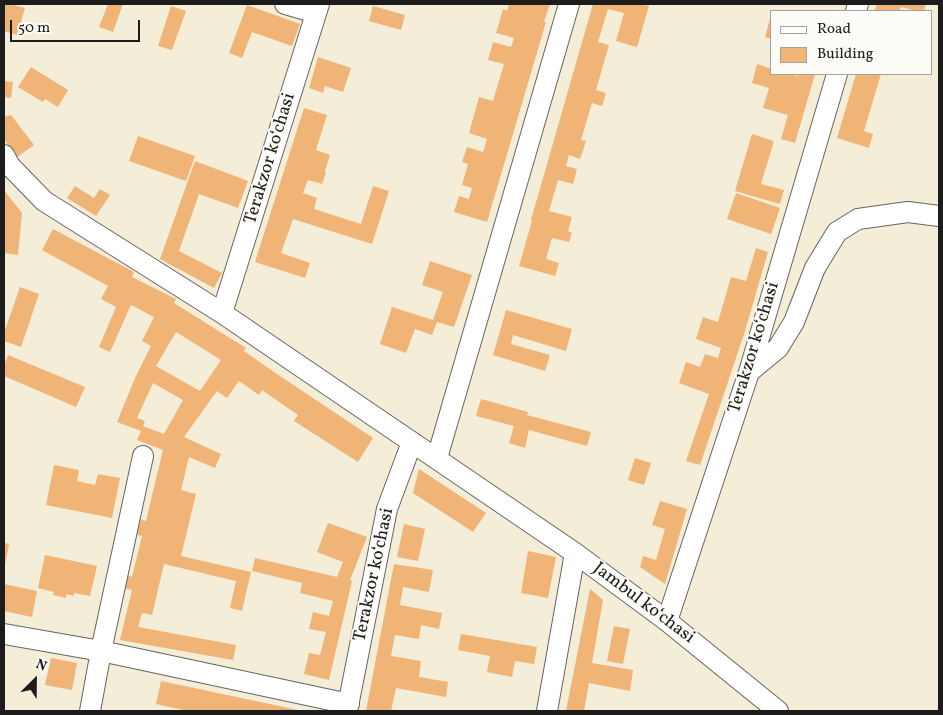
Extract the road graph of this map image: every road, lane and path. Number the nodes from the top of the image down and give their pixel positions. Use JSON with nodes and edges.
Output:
{"nodes":[{"id":1,"x":286,"y":4,"type":"edge"},
{"id":2,"x":569,"y":4,"type":"edge"},
{"id":3,"x":318,"y":9,"type":"edge"},
{"id":4,"x":837,"y":75,"type":"edge"},
{"id":5,"x":4,"y":155,"type":"edge"},
{"id":6,"x":939,"y":216,"type":"edge"},
{"id":7,"x":222,"y":313,"type":"junction"},
{"id":8,"x":749,"y":372,"type":"junction"},
{"id":9,"x":412,"y":442,"type":"junction"},
{"id":10,"x":143,"y":456,"type":"dead end"},
{"id":11,"x":437,"y":458,"type":"junction"},
{"id":12,"x":575,"y":553,"type":"junction"},
{"id":13,"x":668,"y":621,"type":"junction"},
{"id":14,"x":4,"y":634,"type":"edge"},
{"id":15,"x":101,"y":651,"type":"junction"},
{"id":16,"x":348,"y":708,"type":"edge"},
{"id":17,"x":90,"y":711,"type":"edge"},
{"id":18,"x":547,"y":711,"type":"edge"},
{"id":19,"x":778,"y":711,"type":"edge"}],
"edges":[{"from":1,"to":3,"type":"street"},
{"from":2,"to":11,"type":"street"},
{"from":3,"to":7,"type":"street","name":"Terakzor koʻchasi"},
{"from":4,"to":8,"type":"street","name":"Terakzor koʻchasi"},
{"from":5,"to":7,"type":"street","name":"Jambul koʻchasi"},
{"from":6,"to":8,"type":"street"},
{"from":7,"to":9,"type":"street","name":"Jambul koʻchasi"},
{"from":8,"to":13,"type":"street","name":"Terakzor koʻchasi"},
{"from":9,"to":11,"type":"street","name":"Jambul koʻchasi"},
{"from":9,"to":16,"type":"street","name":"Terakzor koʻchasi"},
{"from":10,"to":15,"type":"street"},
{"from":11,"to":12,"type":"street","name":"Jambul koʻchasi"},
{"from":12,"to":13,"type":"street","name":"Jambul koʻchasi"},
{"from":12,"to":18,"type":"street"},
{"from":13,"to":19,"type":"street","name":"Jambul koʻchasi"},
{"from":14,"to":15,"type":"street"},
{"from":15,"to":16,"type":"street"},
{"from":15,"to":17,"type":"street"}]}
